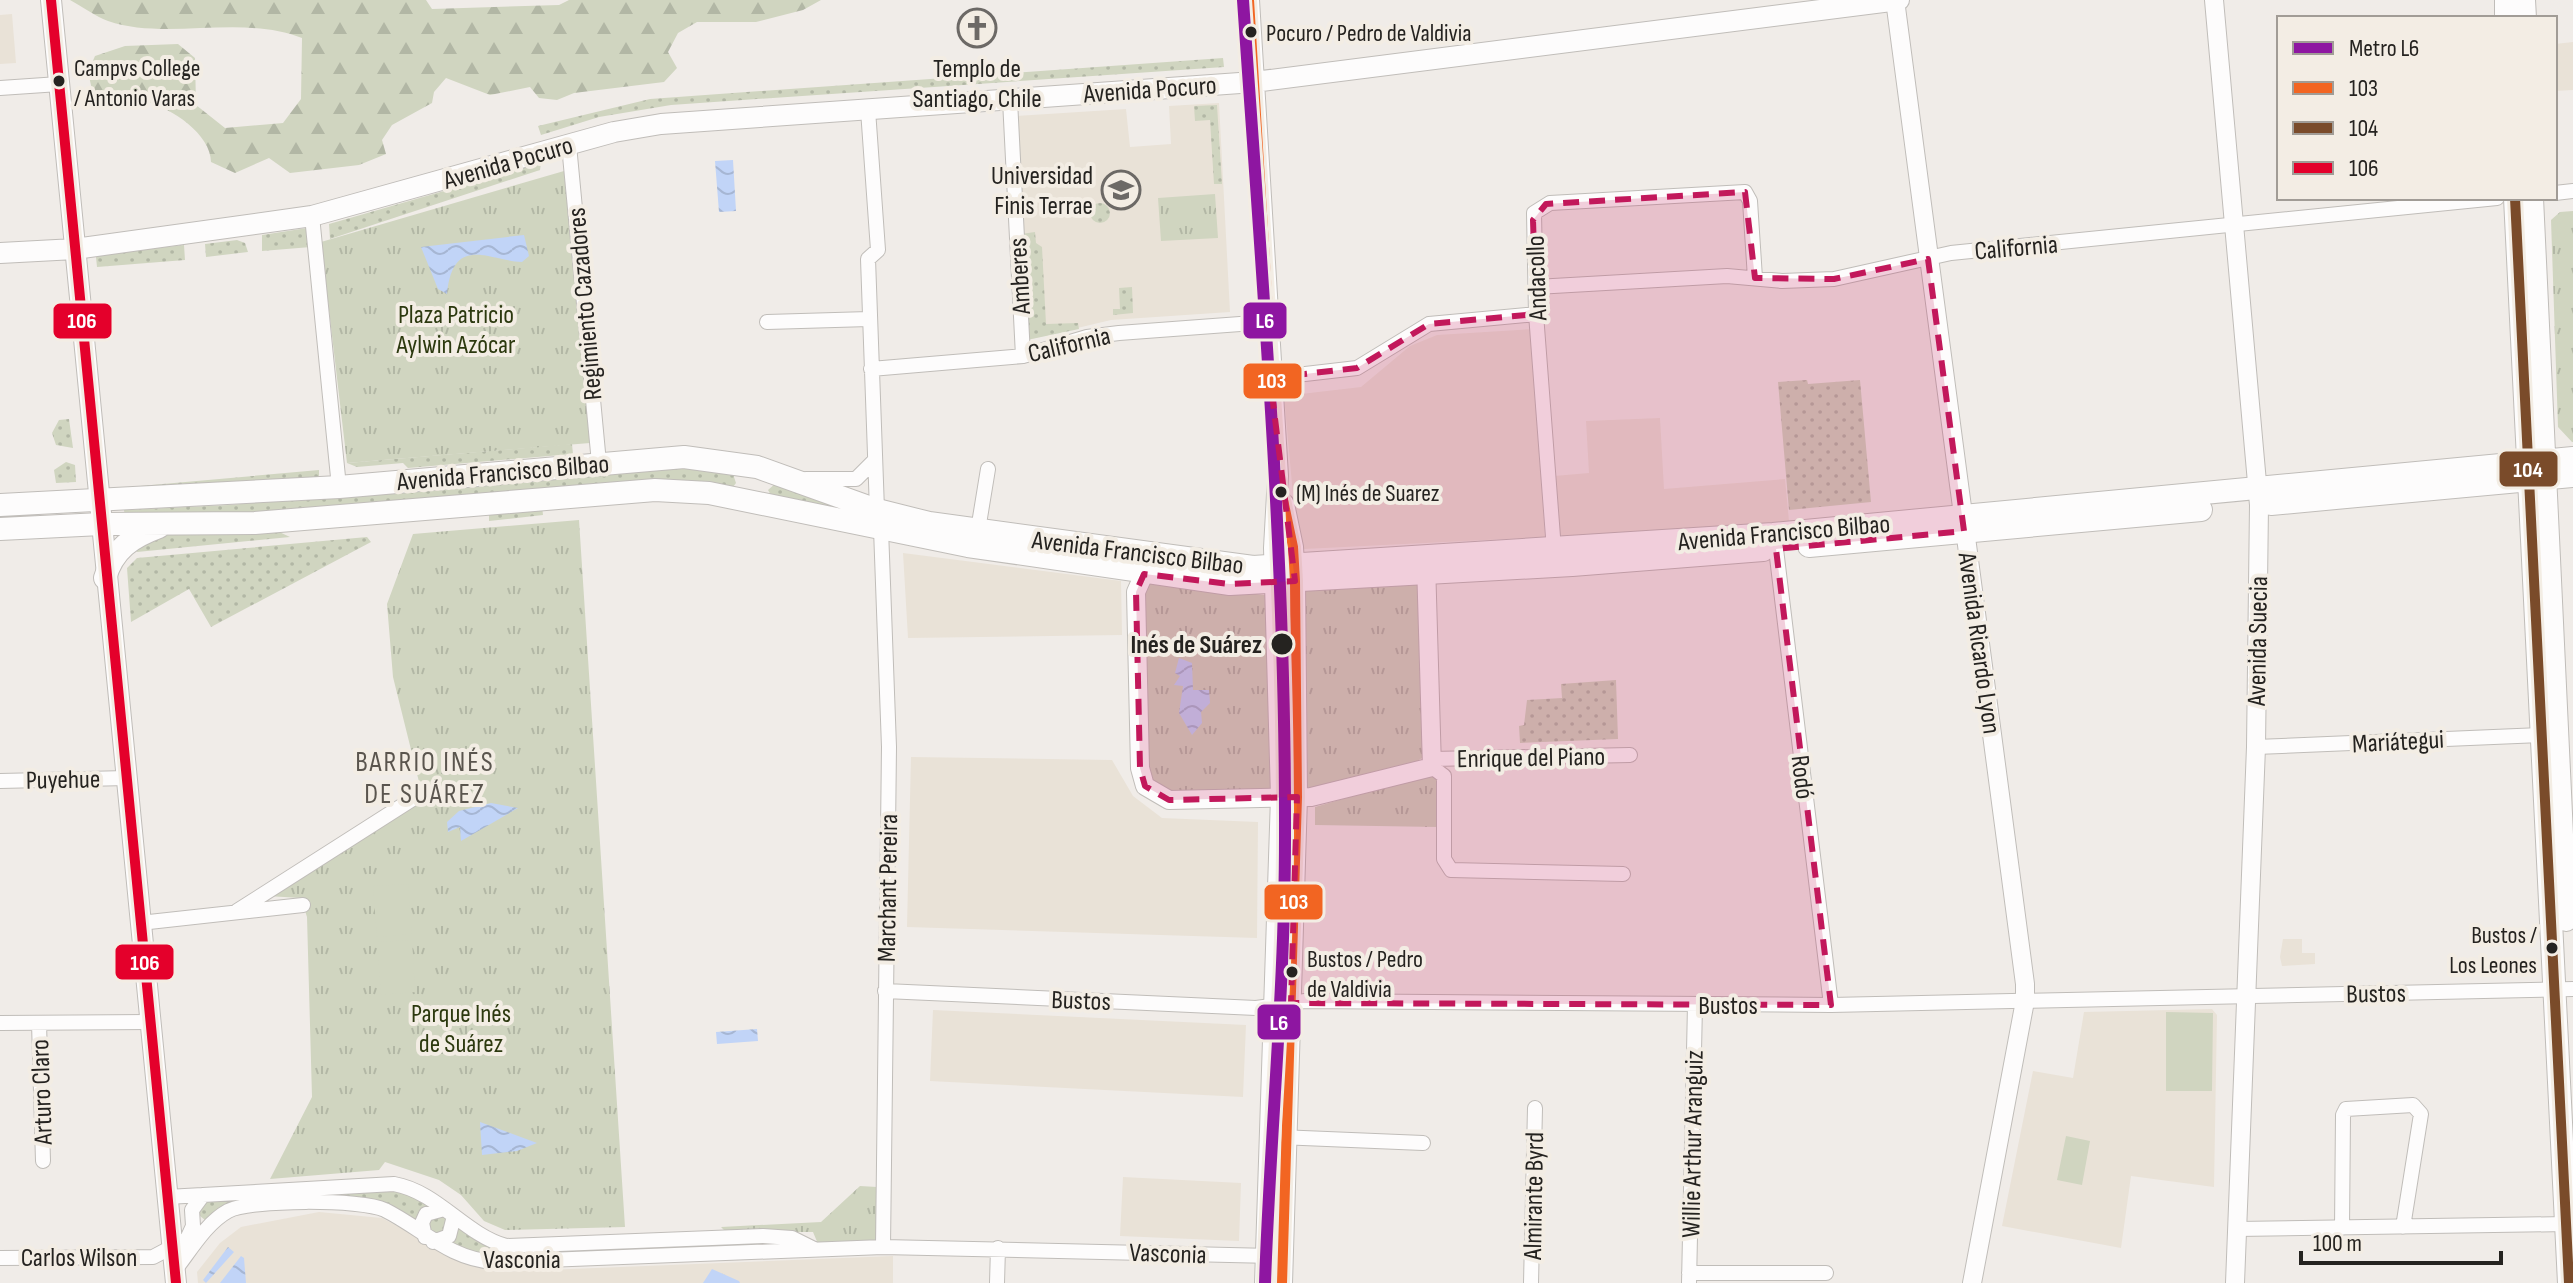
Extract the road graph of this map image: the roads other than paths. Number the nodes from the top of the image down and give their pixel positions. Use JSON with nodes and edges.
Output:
{"nodes":[{"id":1,"x":51,"y":0,"type":"edge"},
{"id":2,"x":1249,"y":0,"type":"edge"},
{"id":3,"x":1896,"y":0,"type":"edge"},
{"id":4,"x":2214,"y":0,"type":"edge"},
{"id":5,"x":1254,"y":82,"type":"junction"},
{"id":6,"x":59,"y":84,"type":"junction"},
{"id":7,"x":0,"y":88,"type":"edge"},
{"id":8,"x":1010,"y":100,"type":"junction"},
{"id":9,"x":868,"y":110,"type":"junction"},
{"id":10,"x":569,"y":145,"type":"junction"},
{"id":11,"x":2478,"y":200,"type":"edge"},
{"id":12,"x":2515,"y":200,"type":"edge"},
{"id":13,"x":2532,"y":200,"type":"edge"},
{"id":14,"x":312,"y":216,"type":"junction"},
{"id":15,"x":2236,"y":225,"type":"junction"},
{"id":16,"x":75,"y":249,"type":"junction"},
{"id":17,"x":0,"y":253,"type":"edge"},
{"id":18,"x":1928,"y":259,"type":"junction"},
{"id":19,"x":1755,"y":278,"type":"junction"},
{"id":20,"x":1536,"y":287,"type":"junction"},
{"id":21,"x":1536,"y":314,"type":"junction"},
{"id":22,"x":869,"y":319,"type":"junction"},
{"id":23,"x":767,"y":322,"type":"dead end"},
{"id":24,"x":1267,"y":322,"type":"junction"},
{"id":25,"x":1023,"y":356,"type":"junction"},
{"id":26,"x":871,"y":369,"type":"junction"},
{"id":27,"x":1270,"y":378,"type":"junction"},
{"id":28,"x":2573,"y":458,"type":"edge"},
{"id":29,"x":873,"y":462,"type":"junction"},
{"id":30,"x":599,"y":463,"type":"junction"},
{"id":31,"x":738,"y":463,"type":"junction"},
{"id":32,"x":988,"y":469,"type":"dead end"},
{"id":33,"x":2536,"y":471,"type":"junction"},
{"id":34,"x":786,"y":476,"type":"junction"},
{"id":35,"x":2573,"y":476,"type":"edge"},
{"id":36,"x":339,"y":487,"type":"junction"},
{"id":37,"x":733,"y":497,"type":"junction"},
{"id":38,"x":2259,"y":497,"type":"junction"},
{"id":39,"x":765,"y":504,"type":"junction"},
{"id":40,"x":0,"y":505,"type":"edge"},
{"id":41,"x":100,"y":512,"type":"junction"},
{"id":42,"x":879,"y":520,"type":"junction"},
{"id":43,"x":1963,"y":523,"type":"junction"},
{"id":44,"x":170,"y":524,"type":"junction"},
{"id":45,"x":0,"y":529,"type":"edge"},
{"id":46,"x":978,"y":530,"type":"junction"},
{"id":47,"x":1776,"y":549,"type":"junction"},
{"id":48,"x":1554,"y":550,"type":"junction"},
{"id":49,"x":1201,"y":563,"type":"junction"},
{"id":50,"x":1426,"y":565,"type":"junction"},
{"id":51,"x":1285,"y":573,"type":"junction"},
{"id":52,"x":1144,"y":574,"type":"junction"},
{"id":53,"x":105,"y":578,"type":"junction"},
{"id":54,"x":2557,"y":734,"type":"edge"},
{"id":55,"x":2256,"y":747,"type":"junction"},
{"id":56,"x":1630,"y":755,"type":"dead end"},
{"id":57,"x":1432,"y":763,"type":"junction"},
{"id":58,"x":127,"y":778,"type":"junction"},
{"id":59,"x":0,"y":781,"type":"edge"},
{"id":60,"x":422,"y":793,"type":"dead end"},
{"id":61,"x":1289,"y":797,"type":"junction"},
{"id":62,"x":1623,"y":874,"type":"dead end"},
{"id":63,"x":303,"y":905,"type":"dead end"},
{"id":64,"x":237,"y":911,"type":"junction"},
{"id":65,"x":140,"y":923,"type":"junction"},
{"id":66,"x":2565,"y":990,"type":"edge"},
{"id":67,"x":885,"y":991,"type":"junction"},
{"id":68,"x":2245,"y":996,"type":"junction"},
{"id":69,"x":2025,"y":1001,"type":"junction"},
{"id":70,"x":1282,"y":1004,"type":"junction"},
{"id":71,"x":1695,"y":1005,"type":"junction"},
{"id":72,"x":1831,"y":1005,"type":"junction"},
{"id":73,"x":150,"y":1022,"type":"junction"},
{"id":74,"x":0,"y":1023,"type":"edge"},
{"id":75,"x":39,"y":1023,"type":"junction"},
{"id":76,"x":2573,"y":1069,"type":"edge"},
{"id":77,"x":1535,"y":1108,"type":"dead end"},
{"id":78,"x":1278,"y":1137,"type":"junction"},
{"id":79,"x":1423,"y":1143,"type":"dead end"},
{"id":80,"x":43,"y":1161,"type":"dead end"},
{"id":81,"x":203,"y":1195,"type":"junction"},
{"id":82,"x":167,"y":1197,"type":"junction"},
{"id":83,"x":449,"y":1212,"type":"junction"},
{"id":84,"x":2566,"y":1224,"type":"junction"},
{"id":85,"x":2403,"y":1227,"type":"junction"},
{"id":86,"x":2342,"y":1228,"type":"junction"},
{"id":87,"x":200,"y":1229,"type":"junction"},
{"id":88,"x":2237,"y":1229,"type":"junction"},
{"id":89,"x":429,"y":1239,"type":"junction"},
{"id":90,"x":883,"y":1247,"type":"junction"},
{"id":91,"x":998,"y":1248,"type":"junction"},
{"id":92,"x":814,"y":1249,"type":"junction"},
{"id":93,"x":1274,"y":1256,"type":"junction"},
{"id":94,"x":0,"y":1258,"type":"edge"},
{"id":95,"x":175,"y":1267,"type":"edge"},
{"id":96,"x":1826,"y":1273,"type":"dead end"},
{"id":97,"x":1689,"y":1278,"type":"edge"},
{"id":98,"x":997,"y":1283,"type":"edge"},
{"id":99,"x":1265,"y":1283,"type":"edge"},
{"id":100,"x":1282,"y":1283,"type":"edge"},
{"id":101,"x":1531,"y":1283,"type":"edge"},
{"id":102,"x":1972,"y":1283,"type":"edge"},
{"id":103,"x":2235,"y":1283,"type":"edge"},
{"id":104,"x":2569,"y":1283,"type":"edge"}],
"edges":[{"from":1,"to":6,"type":"main road"},
{"from":2,"to":5,"type":"main road"},
{"from":3,"to":5,"type":"main road","name":"Avenida Pocuro"},
{"from":3,"to":18,"type":"street","name":"Avenida Ricardo Lyon"},
{"from":4,"to":15,"type":"street","name":"Avenida Suecia"},
{"from":5,"to":8,"type":"main road","name":"Avenida Pocuro"},
{"from":5,"to":24,"type":"main road"},
{"from":6,"to":7,"type":"street"},
{"from":6,"to":16,"type":"main road"},
{"from":8,"to":9,"type":"main road","name":"Avenida Pocuro"},
{"from":8,"to":25,"type":"street","name":"Amberes"},
{"from":9,"to":10,"type":"main road","name":"Avenida Pocuro"},
{"from":9,"to":22,"type":"street","name":"Marchant Pereira"},
{"from":10,"to":14,"type":"main road","name":"Avenida Pocuro"},
{"from":10,"to":30,"type":"street","name":"Regimiento Cazadores"},
{"from":11,"to":15,"type":"street","name":"California"},
{"from":12,"to":33,"type":"main road"},
{"from":13,"to":33,"type":"main road"},
{"from":14,"to":16,"type":"main road","name":"Avenida Pocuro"},
{"from":14,"to":36,"type":"street"},
{"from":15,"to":18,"type":"street","name":"California"},
{"from":15,"to":38,"type":"street","name":"Avenida Suecia"},
{"from":16,"to":17,"type":"main road","name":"Avenida Pocuro"},
{"from":16,"to":41,"type":"main road"},
{"from":18,"to":19,"type":"street","name":"California"},
{"from":18,"to":43,"type":"street","name":"Avenida Ricardo Lyon"},
{"from":19,"to":20,"type":"street","name":"California"},
{"from":19,"to":20,"type":"street","name":"Andacollo"},
{"from":20,"to":21,"type":"street","name":"Andacollo"},
{"from":21,"to":27,"type":"street"},
{"from":21,"to":48,"type":"street","name":"Andacollo"},
{"from":22,"to":23,"type":"street"},
{"from":22,"to":26,"type":"street","name":"Marchant Pereira"},
{"from":24,"to":25,"type":"street","name":"California"},
{"from":24,"to":27,"type":"main road"},
{"from":25,"to":26,"type":"street","name":"California"},
{"from":26,"to":29,"type":"street","name":"Marchant Pereira"},
{"from":27,"to":51,"type":"main road"},
{"from":28,"to":33,"type":"main road","name":"Avenida Francisco Bilbao"},
{"from":29,"to":34,"type":"street"},
{"from":29,"to":42,"type":"street","name":"Marchant Pereira"},
{"from":30,"to":31,"type":"main road","name":"Avenida Francisco Bilbao"},
{"from":30,"to":36,"type":"main road","name":"Avenida Francisco Bilbao"},
{"from":31,"to":34,"type":"main road","name":"Avenida Francisco Bilbao"},
{"from":31,"to":37,"type":"main road"},
{"from":32,"to":46,"type":"street"},
{"from":33,"to":35,"type":"main road","name":"Avenida Francisco Bilbao"},
{"from":33,"to":38,"type":"main road","name":"Avenida Francisco Bilbao"},
{"from":33,"to":54,"type":"main road"},
{"from":34,"to":39,"type":"main road"},
{"from":34,"to":42,"type":"main road","name":"Avenida Francisco Bilbao"},
{"from":36,"to":41,"type":"main road","name":"Avenida Francisco Bilbao"},
{"from":37,"to":39,"type":"main road","name":"Avenida Francisco Bilbao"},
{"from":37,"to":44,"type":"main road","name":"Avenida Francisco Bilbao"},
{"from":38,"to":43,"type":"main road","name":"Avenida Francisco Bilbao"},
{"from":38,"to":55,"type":"street","name":"Avenida Suecia"},
{"from":39,"to":42,"type":"main road","name":"Avenida Francisco Bilbao"},
{"from":40,"to":41,"type":"main road","name":"Avenida Francisco Bilbao"},
{"from":41,"to":44,"type":"main road","name":"Avenida Francisco Bilbao"},
{"from":41,"to":45,"type":"main road","name":"Avenida Francisco Bilbao"},
{"from":41,"to":53,"type":"main road"},
{"from":42,"to":46,"type":"main road","name":"Avenida Francisco Bilbao"},
{"from":42,"to":52,"type":"main road","name":"Avenida Francisco Bilbao"},
{"from":42,"to":67,"type":"street","name":"Marchant Pereira"},
{"from":43,"to":47,"type":"main road","name":"Avenida Francisco Bilbao"},
{"from":43,"to":48,"type":"main road","name":"Avenida Francisco Bilbao"},
{"from":43,"to":69,"type":"street","name":"Avenida Ricardo Lyon"},
{"from":44,"to":53,"type":"main road"},
{"from":46,"to":49,"type":"main road","name":"Avenida Francisco Bilbao"},
{"from":47,"to":50,"type":"main road","name":"Avenida Francisco Bilbao"},
{"from":47,"to":72,"type":"street","name":"Rodó"},
{"from":48,"to":50,"type":"main road","name":"Avenida Francisco Bilbao"},
{"from":49,"to":51,"type":"main road","name":"Avenida Francisco Bilbao"},
{"from":49,"to":52,"type":"street"},
{"from":50,"to":51,"type":"main road","name":"Avenida Francisco Bilbao"},
{"from":50,"to":57,"type":"street"},
{"from":51,"to":52,"type":"main road","name":"Avenida Francisco Bilbao"},
{"from":51,"to":61,"type":"main road"},
{"from":52,"to":61,"type":"street"},
{"from":53,"to":58,"type":"main road"},
{"from":54,"to":55,"type":"street","name":"Mariátegui"},
{"from":54,"to":66,"type":"main road"},
{"from":55,"to":68,"type":"street","name":"Avenida Suecia"},
{"from":56,"to":57,"type":"street","name":"Enrique del Piano"},
{"from":57,"to":61,"type":"street"},
{"from":57,"to":62,"type":"street"},
{"from":58,"to":59,"type":"street","name":"Puyehue"},
{"from":58,"to":65,"type":"main road"},
{"from":60,"to":64,"type":"street"},
{"from":61,"to":70,"type":"main road"},
{"from":63,"to":64,"type":"street"},
{"from":64,"to":65,"type":"street"},
{"from":65,"to":73,"type":"main road"},
{"from":66,"to":68,"type":"street","name":"Bustos"},
{"from":66,"to":76,"type":"main road"},
{"from":66,"to":84,"type":"main road"},
{"from":67,"to":70,"type":"street","name":"Bustos"},
{"from":67,"to":90,"type":"street","name":"Marchant Pereira"},
{"from":68,"to":69,"type":"street","name":"Bustos"},
{"from":68,"to":88,"type":"street","name":"Avenida Suecia"},
{"from":69,"to":72,"type":"street","name":"Bustos"},
{"from":69,"to":102,"type":"street","name":"Avenida Ricardo Lyon"},
{"from":70,"to":71,"type":"street","name":"Bustos"},
{"from":70,"to":78,"type":"main road"},
{"from":71,"to":72,"type":"street","name":"Bustos"},
{"from":71,"to":97,"type":"street","name":"Willie Arthur Aranguiz"},
{"from":73,"to":75,"type":"street","name":"Arturo Claro"},
{"from":73,"to":82,"type":"main road"},
{"from":74,"to":75,"type":"street","name":"Arturo Claro"},
{"from":75,"to":80,"type":"street","name":"Arturo Claro"},
{"from":77,"to":101,"type":"street","name":"Almirante Byrd"},
{"from":78,"to":79,"type":"street"},
{"from":78,"to":93,"type":"main road"},
{"from":81,"to":82,"type":"street","name":"Vasconia"},
{"from":81,"to":83,"type":"street","name":"Vasconia"},
{"from":81,"to":87,"type":"street","name":"Vasconia"},
{"from":82,"to":95,"type":"main road"},
{"from":83,"to":89,"type":"street"},
{"from":83,"to":89,"type":"street"},
{"from":83,"to":92,"type":"street","name":"Vasconia"},
{"from":84,"to":85,"type":"street"},
{"from":84,"to":104,"type":"main road"},
{"from":85,"to":86,"type":"street"},
{"from":85,"to":86,"type":"street"},
{"from":86,"to":88,"type":"street"},
{"from":87,"to":89,"type":"street","name":"Vasconia"},
{"from":87,"to":95,"type":"street","name":"Vasconia"},
{"from":88,"to":103,"type":"street","name":"Avenida Suecia"},
{"from":89,"to":92,"type":"street","name":"Vasconia"},
{"from":90,"to":91,"type":"street","name":"Vasconia"},
{"from":90,"to":92,"type":"street","name":"Vasconia"},
{"from":91,"to":93,"type":"street","name":"Vasconia"},
{"from":91,"to":98,"type":"street"},
{"from":93,"to":99,"type":"main road"},
{"from":93,"to":100,"type":"main road"},
{"from":94,"to":95,"type":"street","name":"Carlos Wilson"},
{"from":96,"to":97,"type":"street"}]}
